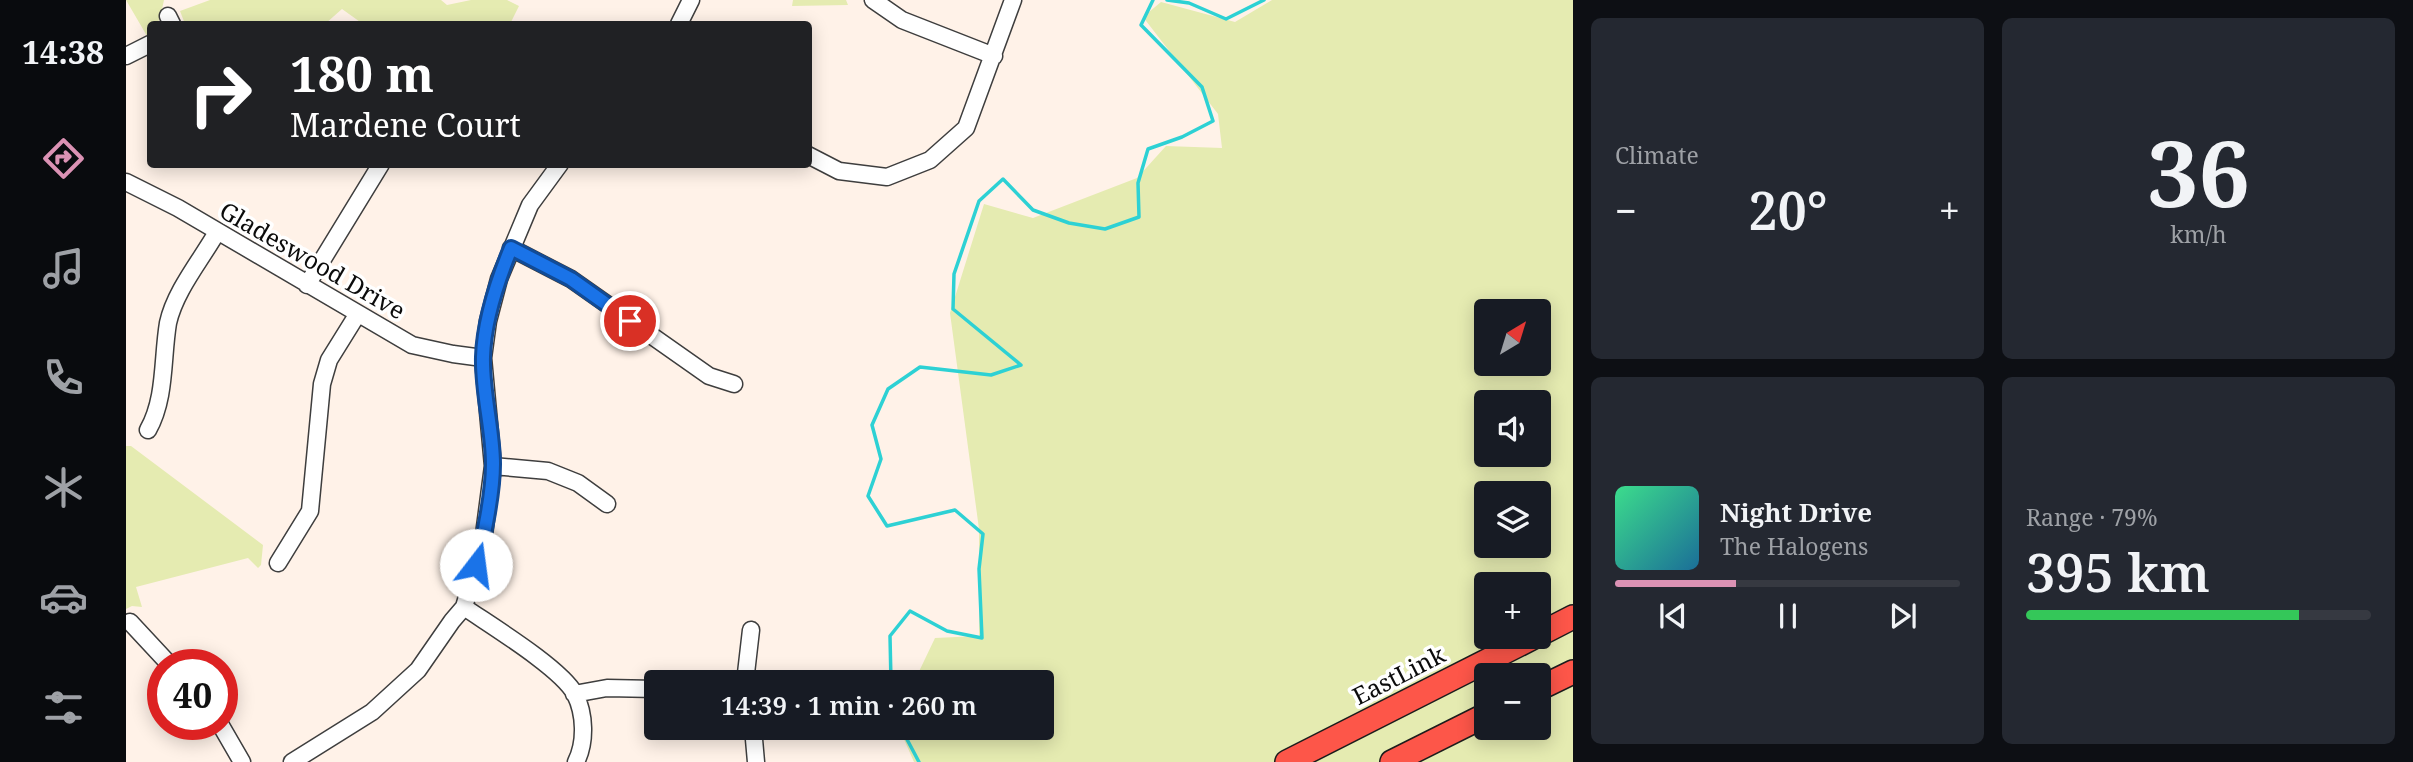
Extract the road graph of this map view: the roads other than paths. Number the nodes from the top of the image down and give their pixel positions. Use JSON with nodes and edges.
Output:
{"nodes":[{"id":1,"x":691,"y":0,"type":"edge"},
{"id":2,"x":873,"y":0,"type":"edge"},
{"id":3,"x":1013,"y":0,"type":"edge"},
{"id":4,"x":680,"y":21,"type":"edge"},
{"id":5,"x":147,"y":46,"type":"edge"},
{"id":6,"x":126,"y":56,"type":"edge"},
{"id":7,"x":994,"y":56,"type":"junction"},
{"id":8,"x":812,"y":157,"type":"edge"},
{"id":9,"x":379,"y":168,"type":"edge"},
{"id":10,"x":557,"y":168,"type":"edge"},
{"id":11,"x":126,"y":182,"type":"edge"},
{"id":12,"x":217,"y":232,"type":"junction"},
{"id":13,"x":511,"y":248,"type":"junction"},
{"id":14,"x":307,"y":285,"type":"junction"},
{"id":15,"x":357,"y":315,"type":"junction"},
{"id":16,"x":483,"y":358,"type":"junction"},
{"id":17,"x":734,"y":384,"type":"dead end"},
{"id":18,"x":148,"y":430,"type":"dead end"},
{"id":19,"x":493,"y":466,"type":"junction"},
{"id":20,"x":607,"y":504,"type":"dead end"},
{"id":21,"x":278,"y":563,"type":"dead end"},
{"id":22,"x":464,"y":607,"type":"junction"},
{"id":23,"x":1573,"y":617,"type":"edge"},
{"id":24,"x":130,"y":622,"type":"dead end"},
{"id":25,"x":1551,"y":628,"type":"edge"},
{"id":26,"x":751,"y":630,"type":"dead end"},
{"id":27,"x":155,"y":649,"type":"edge"},
{"id":28,"x":1510,"y":649,"type":"edge"},
{"id":29,"x":746,"y":670,"type":"edge"},
{"id":30,"x":1573,"y":671,"type":"edge"},
{"id":31,"x":1551,"y":682,"type":"edge"},
{"id":32,"x":644,"y":689,"type":"edge"},
{"id":33,"x":574,"y":694,"type":"junction"},
{"id":34,"x":1474,"y":721,"type":"edge"},
{"id":35,"x":229,"y":740,"type":"edge"},
{"id":36,"x":754,"y":740,"type":"edge"},
{"id":37,"x":242,"y":762,"type":"edge"},
{"id":38,"x":292,"y":762,"type":"edge"},
{"id":39,"x":576,"y":762,"type":"edge"},
{"id":40,"x":756,"y":762,"type":"edge"},
{"id":41,"x":1287,"y":762,"type":"edge"},
{"id":42,"x":1392,"y":762,"type":"edge"}],
"edges":[{"from":1,"to":4,"type":"street"},
{"from":2,"to":7,"type":"street"},
{"from":3,"to":7,"type":"street"},
{"from":5,"to":6,"type":"street"},
{"from":7,"to":8,"type":"street"},
{"from":9,"to":14,"type":"street"},
{"from":10,"to":13,"type":"street"},
{"from":11,"to":12,"type":"street","name":"Gladeswood Drive"},
{"from":12,"to":14,"type":"street","name":"Gladeswood Drive"},
{"from":12,"to":18,"type":"street"},
{"from":13,"to":16,"type":"street"},
{"from":13,"to":17,"type":"street"},
{"from":14,"to":15,"type":"street","name":"Gladeswood Drive"},
{"from":15,"to":16,"type":"street","name":"Gladeswood Drive"},
{"from":15,"to":21,"type":"street"},
{"from":16,"to":19,"type":"street"},
{"from":19,"to":20,"type":"street"},
{"from":19,"to":22,"type":"street"},
{"from":22,"to":33,"type":"street"},
{"from":22,"to":38,"type":"street"},
{"from":23,"to":25,"type":"highway","name":"EastLink"},
{"from":24,"to":27,"type":"street"},
{"from":26,"to":29,"type":"street"},
{"from":28,"to":41,"type":"highway","name":"EastLink"},
{"from":30,"to":31,"type":"highway"},
{"from":32,"to":33,"type":"street"},
{"from":33,"to":39,"type":"street"},
{"from":34,"to":42,"type":"highway"},
{"from":35,"to":37,"type":"street"},
{"from":36,"to":40,"type":"street"}]}
